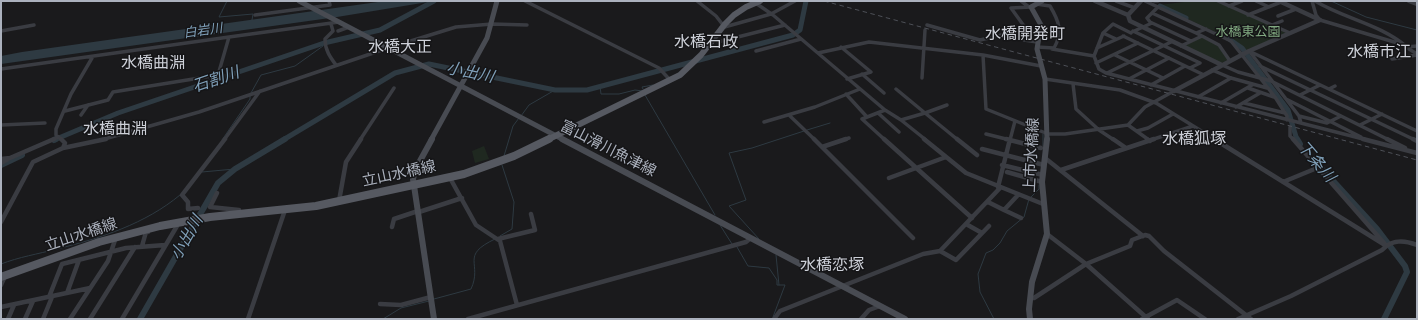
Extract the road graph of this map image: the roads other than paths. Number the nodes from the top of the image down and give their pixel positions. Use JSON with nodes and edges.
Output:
{"nodes":[{"id":1,"x":299,"y":1,"type":"edge"},
{"id":2,"x":330,"y":1,"type":"edge"},
{"id":3,"x":497,"y":1,"type":"edge"},
{"id":4,"x":525,"y":1,"type":"edge"},
{"id":5,"x":697,"y":1,"type":"edge"},
{"id":6,"x":795,"y":1,"type":"edge"},
{"id":7,"x":1021,"y":1,"type":"edge"},
{"id":8,"x":1098,"y":1,"type":"edge"},
{"id":9,"x":1116,"y":1,"type":"edge"},
{"id":10,"x":1141,"y":1,"type":"edge"},
{"id":11,"x":1145,"y":1,"type":"edge"},
{"id":12,"x":1154,"y":1,"type":"edge"},
{"id":13,"x":1158,"y":1,"type":"edge"},
{"id":14,"x":1218,"y":1,"type":"edge"},
{"id":15,"x":1242,"y":1,"type":"edge"},
{"id":16,"x":1256,"y":1,"type":"edge"},
{"id":17,"x":1312,"y":1,"type":"edge"},
{"id":18,"x":1315,"y":1,"type":"edge"},
{"id":19,"x":1409,"y":1,"type":"edge"},
{"id":20,"x":1280,"y":2,"type":"edge"},
{"id":21,"x":756,"y":3,"type":"edge"},
{"id":22,"x":1036,"y":4,"type":"edge"},
{"id":23,"x":1417,"y":4,"type":"edge"},
{"id":24,"x":1229,"y":6,"type":"junction"},
{"id":25,"x":1158,"y":7,"type":"junction"},
{"id":26,"x":1269,"y":7,"type":"junction"},
{"id":27,"x":312,"y":8,"type":"junction"},
{"id":28,"x":1135,"y":8,"type":"junction"},
{"id":29,"x":1296,"y":9,"type":"junction"},
{"id":30,"x":1152,"y":13,"type":"junction"},
{"id":31,"x":771,"y":14,"type":"junction"},
{"id":32,"x":255,"y":15,"type":"dead end"},
{"id":33,"x":1128,"y":15,"type":"junction"},
{"id":34,"x":1248,"y":15,"type":"junction"},
{"id":35,"x":1278,"y":16,"type":"dead end"},
{"id":36,"x":1320,"y":20,"type":"junction"},
{"id":37,"x":338,"y":22,"type":"junction"},
{"id":38,"x":1282,"y":22,"type":"dead end"},
{"id":39,"x":1152,"y":23,"type":"junction"},
{"id":40,"x":331,"y":24,"type":"junction"},
{"id":41,"x":492,"y":24,"type":"junction"},
{"id":42,"x":34,"y":25,"type":"dead end"},
{"id":43,"x":527,"y":25,"type":"dead end"},
{"id":44,"x":785,"y":25,"type":"junction"},
{"id":45,"x":927,"y":25,"type":"dead end"},
{"id":46,"x":1272,"y":25,"type":"junction"},
{"id":47,"x":722,"y":27,"type":"junction"},
{"id":48,"x":351,"y":28,"type":"junction"},
{"id":49,"x":1141,"y":28,"type":"junction"},
{"id":50,"x":1206,"y":29,"type":"junction"},
{"id":51,"x":925,"y":30,"type":"dead end"},
{"id":52,"x":1024,"y":30,"type":"junction"},
{"id":53,"x":1,"y":31,"type":"edge"},
{"id":54,"x":338,"y":31,"type":"dead end"},
{"id":55,"x":1132,"y":32,"type":"junction"},
{"id":56,"x":1103,"y":33,"type":"junction"},
{"id":57,"x":1196,"y":33,"type":"junction"},
{"id":58,"x":1290,"y":33,"type":"junction"},
{"id":59,"x":1123,"y":36,"type":"junction"},
{"id":60,"x":1202,"y":36,"type":"junction"},
{"id":61,"x":228,"y":37,"type":"junction"},
{"id":62,"x":799,"y":37,"type":"junction"},
{"id":63,"x":1116,"y":39,"type":"junction"},
{"id":64,"x":1192,"y":41,"type":"junction"},
{"id":65,"x":718,"y":42,"type":"dead end"},
{"id":66,"x":1171,"y":42,"type":"junction"},
{"id":67,"x":1138,"y":43,"type":"junction"},
{"id":68,"x":1037,"y":44,"type":"junction"},
{"id":69,"x":1163,"y":46,"type":"junction"},
{"id":70,"x":1181,"y":46,"type":"junction"},
{"id":71,"x":1417,"y":46,"type":"edge"},
{"id":72,"x":1407,"y":47,"type":"junction"},
{"id":73,"x":388,"y":48,"type":"junction"},
{"id":74,"x":840,"y":48,"type":"junction"},
{"id":75,"x":924,"y":48,"type":"junction"},
{"id":76,"x":1097,"y":48,"type":"junction"},
{"id":77,"x":1052,"y":49,"type":"junction"},
{"id":78,"x":756,"y":51,"type":"dead end"},
{"id":79,"x":1153,"y":51,"type":"junction"},
{"id":80,"x":1245,"y":53,"type":"junction"},
{"id":81,"x":818,"y":54,"type":"junction"},
{"id":82,"x":1115,"y":55,"type":"junction"},
{"id":83,"x":1417,"y":55,"type":"edge"},
{"id":84,"x":983,"y":56,"type":"junction"},
{"id":85,"x":1094,"y":56,"type":"junction"},
{"id":86,"x":92,"y":58,"type":"dead end"},
{"id":87,"x":1169,"y":58,"type":"junction"},
{"id":88,"x":1392,"y":59,"type":"dead end"},
{"id":89,"x":1230,"y":61,"type":"junction"},
{"id":90,"x":1130,"y":62,"type":"junction"},
{"id":91,"x":1096,"y":63,"type":"junction"},
{"id":92,"x":336,"y":65,"type":"junction"},
{"id":93,"x":1222,"y":65,"type":"junction"},
{"id":94,"x":1041,"y":66,"type":"junction"},
{"id":95,"x":1185,"y":66,"type":"junction"},
{"id":96,"x":1260,"y":66,"type":"junction"},
{"id":97,"x":1190,"y":68,"type":"junction"},
{"id":98,"x":1,"y":69,"type":"edge"},
{"id":99,"x":1146,"y":70,"type":"junction"},
{"id":100,"x":1212,"y":70,"type":"junction"},
{"id":101,"x":1106,"y":73,"type":"junction"},
{"id":102,"x":862,"y":74,"type":"junction"},
{"id":103,"x":1204,"y":75,"type":"junction"},
{"id":104,"x":847,"y":78,"type":"junction"},
{"id":105,"x":922,"y":78,"type":"dead end"},
{"id":106,"x":1163,"y":78,"type":"junction"},
{"id":107,"x":1231,"y":78,"type":"junction"},
{"id":108,"x":1261,"y":78,"type":"junction"},
{"id":109,"x":1045,"y":79,"type":"junction"},
{"id":110,"x":1129,"y":79,"type":"junction"},
{"id":111,"x":670,"y":80,"type":"junction"},
{"id":112,"x":1270,"y":80,"type":"junction"},
{"id":113,"x":1073,"y":84,"type":"junction"},
{"id":114,"x":1151,"y":85,"type":"junction"},
{"id":115,"x":1252,"y":85,"type":"junction"},
{"id":116,"x":1320,"y":85,"type":"junction"},
{"id":117,"x":461,"y":86,"type":"junction"},
{"id":118,"x":1335,"y":86,"type":"dead end"},
{"id":119,"x":394,"y":88,"type":"dead end"},
{"id":120,"x":1248,"y":88,"type":"junction"},
{"id":121,"x":1268,"y":88,"type":"junction"},
{"id":122,"x":860,"y":89,"type":"junction"},
{"id":123,"x":896,"y":89,"type":"dead end"},
{"id":124,"x":1329,"y":89,"type":"junction"},
{"id":125,"x":1310,"y":90,"type":"junction"},
{"id":126,"x":260,"y":91,"type":"junction"},
{"id":127,"x":1174,"y":91,"type":"junction"},
{"id":128,"x":884,"y":93,"type":"dead end"},
{"id":129,"x":1260,"y":93,"type":"junction"},
{"id":130,"x":846,"y":94,"type":"junction"},
{"id":131,"x":1300,"y":95,"type":"junction"},
{"id":132,"x":1198,"y":97,"type":"junction"},
{"id":133,"x":1275,"y":97,"type":"junction"},
{"id":134,"x":1286,"y":99,"type":"junction"},
{"id":135,"x":1156,"y":103,"type":"junction"},
{"id":136,"x":1221,"y":103,"type":"junction"},
{"id":137,"x":1244,"y":103,"type":"junction"},
{"id":138,"x":88,"y":105,"type":"junction"},
{"id":139,"x":947,"y":105,"type":"dead end"},
{"id":140,"x":1236,"y":107,"type":"junction"},
{"id":141,"x":885,"y":110,"type":"junction"},
{"id":142,"x":65,"y":111,"type":"junction"},
{"id":143,"x":878,"y":113,"type":"junction"},
{"id":144,"x":925,"y":113,"type":"junction"},
{"id":145,"x":1285,"y":113,"type":"junction"},
{"id":146,"x":1173,"y":114,"type":"junction"},
{"id":147,"x":1382,"y":114,"type":"junction"},
{"id":148,"x":81,"y":115,"type":"dead end"},
{"id":149,"x":789,"y":115,"type":"junction"},
{"id":150,"x":1299,"y":116,"type":"junction"},
{"id":151,"x":1341,"y":116,"type":"junction"},
{"id":152,"x":867,"y":118,"type":"junction"},
{"id":153,"x":1372,"y":119,"type":"junction"},
{"id":154,"x":901,"y":120,"type":"junction"},
{"id":155,"x":1288,"y":120,"type":"junction"},
{"id":156,"x":1015,"y":121,"type":"junction"},
{"id":157,"x":1330,"y":121,"type":"junction"},
{"id":158,"x":764,"y":122,"type":"dead end"},
{"id":159,"x":1300,"y":122,"type":"junction"},
{"id":160,"x":45,"y":123,"type":"dead end"},
{"id":161,"x":1,"y":125,"type":"edge"},
{"id":162,"x":1128,"y":125,"type":"junction"},
{"id":163,"x":1360,"y":125,"type":"junction"},
{"id":164,"x":1193,"y":126,"type":"junction"},
{"id":165,"x":1290,"y":127,"type":"dead end"},
{"id":166,"x":1099,"y":130,"type":"junction"},
{"id":167,"x":1137,"y":131,"type":"junction"},
{"id":168,"x":1417,"y":131,"type":"edge"},
{"id":169,"x":899,"y":132,"type":"dead end"},
{"id":170,"x":986,"y":134,"type":"dead end"},
{"id":171,"x":1048,"y":134,"type":"junction"},
{"id":172,"x":556,"y":136,"type":"junction"},
{"id":173,"x":59,"y":137,"type":"junction"},
{"id":174,"x":849,"y":138,"type":"dead end"},
{"id":175,"x":1010,"y":140,"type":"junction"},
{"id":176,"x":1150,"y":141,"type":"junction"},
{"id":177,"x":1370,"y":141,"type":"junction"},
{"id":178,"x":1417,"y":141,"type":"edge"},
{"id":179,"x":822,"y":147,"type":"junction"},
{"id":180,"x":63,"y":148,"type":"junction"},
{"id":181,"x":1041,"y":148,"type":"dead end"},
{"id":182,"x":1126,"y":148,"type":"junction"},
{"id":183,"x":982,"y":149,"type":"dead end"},
{"id":184,"x":1415,"y":152,"type":"edge"},
{"id":185,"x":977,"y":155,"type":"dead end"},
{"id":186,"x":1005,"y":156,"type":"junction"},
{"id":187,"x":946,"y":157,"type":"junction"},
{"id":188,"x":10,"y":158,"type":"junction"},
{"id":189,"x":1045,"y":158,"type":"junction"},
{"id":190,"x":1,"y":159,"type":"edge"},
{"id":191,"x":1,"y":162,"type":"edge"},
{"id":192,"x":1002,"y":165,"type":"junction"},
{"id":193,"x":1044,"y":165,"type":"junction"},
{"id":194,"x":916,"y":168,"type":"junction"},
{"id":195,"x":1317,"y":168,"type":"junction"},
{"id":196,"x":1061,"y":170,"type":"junction"},
{"id":197,"x":1007,"y":172,"type":"dead end"},
{"id":198,"x":450,"y":178,"type":"junction"},
{"id":199,"x":889,"y":178,"type":"dead end"},
{"id":200,"x":1042,"y":179,"type":"junction"},
{"id":201,"x":1283,"y":182,"type":"junction"},
{"id":202,"x":413,"y":186,"type":"junction"},
{"id":203,"x":999,"y":187,"type":"junction"},
{"id":204,"x":217,"y":193,"type":"dead end"},
{"id":205,"x":1018,"y":195,"type":"junction"},
{"id":206,"x":462,"y":198,"type":"junction"},
{"id":207,"x":339,"y":202,"type":"junction"},
{"id":208,"x":988,"y":202,"type":"junction"},
{"id":209,"x":1043,"y":204,"type":"junction"},
{"id":210,"x":198,"y":208,"type":"dead end"},
{"id":211,"x":285,"y":210,"type":"junction"},
{"id":212,"x":1004,"y":210,"type":"junction"},
{"id":213,"x":418,"y":212,"type":"junction"},
{"id":214,"x":237,"y":214,"type":"junction"},
{"id":215,"x":531,"y":214,"type":"dead end"},
{"id":216,"x":972,"y":218,"type":"junction"},
{"id":217,"x":1021,"y":218,"type":"dead end"},
{"id":218,"x":1,"y":222,"type":"edge"},
{"id":219,"x":190,"y":222,"type":"junction"},
{"id":220,"x":966,"y":224,"type":"junction"},
{"id":221,"x":177,"y":226,"type":"junction"},
{"id":222,"x":392,"y":226,"type":"dead end"},
{"id":223,"x":989,"y":226,"type":"dead end"},
{"id":224,"x":982,"y":233,"type":"junction"},
{"id":225,"x":1047,"y":234,"type":"junction"},
{"id":226,"x":1143,"y":236,"type":"junction"},
{"id":227,"x":116,"y":237,"type":"junction"},
{"id":228,"x":751,"y":238,"type":"junction"},
{"id":229,"x":913,"y":238,"type":"dead end"},
{"id":230,"x":498,"y":239,"type":"junction"},
{"id":231,"x":165,"y":245,"type":"junction"},
{"id":232,"x":1386,"y":245,"type":"junction"},
{"id":233,"x":1417,"y":245,"type":"edge"},
{"id":234,"x":142,"y":246,"type":"junction"},
{"id":235,"x":135,"y":247,"type":"junction"},
{"id":236,"x":940,"y":251,"type":"junction"},
{"id":237,"x":111,"y":252,"type":"junction"},
{"id":238,"x":79,"y":260,"type":"junction"},
{"id":239,"x":1086,"y":264,"type":"junction"},
{"id":240,"x":3,"y":276,"type":"edge"},
{"id":241,"x":1,"y":285,"type":"edge"},
{"id":242,"x":843,"y":286,"type":"junction"},
{"id":243,"x":91,"y":288,"type":"junction"},
{"id":244,"x":68,"y":293,"type":"junction"},
{"id":245,"x":51,"y":297,"type":"junction"},
{"id":246,"x":431,"y":297,"type":"junction"},
{"id":247,"x":1030,"y":298,"type":"junction"},
{"id":248,"x":33,"y":301,"type":"junction"},
{"id":249,"x":380,"y":304,"type":"dead end"},
{"id":250,"x":14,"y":305,"type":"junction"},
{"id":251,"x":517,"y":306,"type":"junction"},
{"id":252,"x":880,"y":306,"type":"junction"},
{"id":253,"x":1,"y":307,"type":"edge"},
{"id":254,"x":1246,"y":315,"type":"junction"},
{"id":255,"x":1145,"y":318,"type":"edge"},
{"id":256,"x":8,"y":319,"type":"edge"},
{"id":257,"x":25,"y":319,"type":"edge"},
{"id":258,"x":43,"y":319,"type":"edge"},
{"id":259,"x":70,"y":319,"type":"edge"},
{"id":260,"x":90,"y":319,"type":"edge"},
{"id":261,"x":122,"y":319,"type":"edge"},
{"id":262,"x":248,"y":319,"type":"edge"},
{"id":263,"x":434,"y":319,"type":"edge"},
{"id":264,"x":468,"y":319,"type":"edge"},
{"id":265,"x":774,"y":319,"type":"edge"},
{"id":266,"x":861,"y":319,"type":"edge"},
{"id":267,"x":905,"y":319,"type":"edge"},
{"id":268,"x":1030,"y":319,"type":"edge"},
{"id":269,"x":1205,"y":319,"type":"edge"},
{"id":270,"x":1238,"y":319,"type":"edge"},
{"id":271,"x":1251,"y":319,"type":"edge"}],
"edges":[{"from":1,"to":27,"type":"main road","name":"富山滑川魚津線"},
{"from":2,"to":27,"type":"street"},
{"from":3,"to":41,"type":"main road"},
{"from":4,"to":111,"type":"street"},
{"from":5,"to":47,"type":"street"},
{"from":6,"to":31,"type":"street"},
{"from":7,"to":22,"type":"street"},
{"from":8,"to":33,"type":"street"},
{"from":9,"to":28,"type":"street"},
{"from":10,"to":28,"type":"street"},
{"from":11,"to":25,"type":"street"},
{"from":12,"to":13,"type":"street"},
{"from":14,"to":24,"type":"street"},
{"from":15,"to":24,"type":"street"},
{"from":16,"to":26,"type":"street"},
{"from":17,"to":36,"type":"street"},
{"from":18,"to":72,"type":"street"},
{"from":19,"to":23,"type":"street"},
{"from":20,"to":26,"type":"street"},
{"from":20,"to":29,"type":"street"},
{"from":21,"to":31,"type":"street"},
{"from":21,"to":47,"type":"main road","name":"立山水橋線"},
{"from":22,"to":52,"type":"street"},
{"from":22,"to":68,"type":"main road","name":"上市水橋線"},
{"from":22,"to":77,"type":"street"},
{"from":24,"to":34,"type":"street"},
{"from":25,"to":30,"type":"street"},
{"from":25,"to":50,"type":"street"},
{"from":26,"to":34,"type":"street"},
{"from":27,"to":32,"type":"street"},
{"from":27,"to":37,"type":"main road","name":"富山滑川魚津線"},
{"from":28,"to":33,"type":"street"},
{"from":29,"to":35,"type":"street"},
{"from":29,"to":36,"type":"street"},
{"from":30,"to":39,"type":"street"},
{"from":30,"to":57,"type":"street"},
{"from":31,"to":44,"type":"street"},
{"from":31,"to":47,"type":"street"},
{"from":33,"to":49,"type":"street"},
{"from":34,"to":46,"type":"street"},
{"from":36,"to":58,"type":"street"},
{"from":36,"to":72,"type":"street"},
{"from":37,"to":40,"type":"street"},
{"from":37,"to":48,"type":"main road","name":"富山滑川魚津線"},
{"from":38,"to":46,"type":"street"},
{"from":39,"to":49,"type":"street"},
{"from":39,"to":64,"type":"street"},
{"from":40,"to":61,"type":"street"},
{"from":40,"to":92,"type":"street"},
{"from":41,"to":43,"type":"street"},
{"from":41,"to":73,"type":"street"},
{"from":41,"to":117,"type":"main road"},
{"from":42,"to":53,"type":"street"},
{"from":44,"to":62,"type":"street"},
{"from":44,"to":65,"type":"street"},
{"from":45,"to":52,"type":"street"},
{"from":46,"to":58,"type":"street"},
{"from":47,"to":111,"type":"main road","name":"立山水橋線"},
{"from":48,"to":54,"type":"street"},
{"from":48,"to":73,"type":"main road","name":"富山滑川魚津線"},
{"from":49,"to":55,"type":"street"},
{"from":49,"to":66,"type":"street"},
{"from":50,"to":57,"type":"street"},
{"from":50,"to":80,"type":"street"},
{"from":51,"to":75,"type":"street"},
{"from":52,"to":68,"type":"street"},
{"from":55,"to":56,"type":"street"},
{"from":55,"to":59,"type":"street"},
{"from":55,"to":69,"type":"street"},
{"from":56,"to":63,"type":"street"},
{"from":56,"to":76,"type":"street"},
{"from":57,"to":60,"type":"street"},
{"from":58,"to":80,"type":"street"},
{"from":59,"to":63,"type":"street"},
{"from":59,"to":67,"type":"street"},
{"from":60,"to":64,"type":"street"},
{"from":60,"to":89,"type":"street"},
{"from":61,"to":98,"type":"street"},
{"from":61,"to":138,"type":"street"},
{"from":62,"to":78,"type":"street"},
{"from":62,"to":81,"type":"street"},
{"from":63,"to":76,"type":"street"},
{"from":64,"to":70,"type":"street"},
{"from":66,"to":69,"type":"street"},
{"from":66,"to":70,"type":"street"},
{"from":67,"to":79,"type":"street"},
{"from":67,"to":82,"type":"street"},
{"from":68,"to":77,"type":"street"},
{"from":68,"to":94,"type":"main road","name":"上市水橋線"},
{"from":69,"to":79,"type":"street"},
{"from":69,"to":97,"type":"street"},
{"from":70,"to":93,"type":"street"},
{"from":71,"to":72,"type":"street"},
{"from":72,"to":83,"type":"street"},
{"from":73,"to":92,"type":"street"},
{"from":73,"to":117,"type":"main road","name":"富山滑川魚津線"},
{"from":74,"to":75,"type":"street"},
{"from":74,"to":81,"type":"street"},
{"from":74,"to":102,"type":"street"},
{"from":75,"to":84,"type":"street"},
{"from":75,"to":105,"type":"street"},
{"from":76,"to":85,"type":"street"},
{"from":77,"to":85,"type":"street"},
{"from":79,"to":87,"type":"street"},
{"from":79,"to":90,"type":"street"},
{"from":80,"to":89,"type":"street"},
{"from":80,"to":96,"type":"street"},
{"from":80,"to":108,"type":"street"},
{"from":80,"to":116,"type":"street"},
{"from":81,"to":104,"type":"street"},
{"from":82,"to":90,"type":"street"},
{"from":82,"to":91,"type":"street"},
{"from":83,"to":88,"type":"street"},
{"from":84,"to":94,"type":"street"},
{"from":84,"to":156,"type":"street"},
{"from":85,"to":91,"type":"street"},
{"from":86,"to":142,"type":"street"},
{"from":87,"to":95,"type":"street"},
{"from":87,"to":99,"type":"street"},
{"from":89,"to":93,"type":"street"},
{"from":90,"to":99,"type":"street"},
{"from":90,"to":101,"type":"street"},
{"from":91,"to":101,"type":"street"},
{"from":92,"to":126,"type":"street"},
{"from":93,"to":100,"type":"street"},
{"from":93,"to":108,"type":"street"},
{"from":94,"to":109,"type":"main road","name":"上市水橋線"},
{"from":95,"to":97,"type":"street"},
{"from":95,"to":106,"type":"street"},
{"from":96,"to":112,"type":"street"},
{"from":96,"to":125,"type":"street"},
{"from":97,"to":103,"type":"street"},
{"from":99,"to":106,"type":"street"},
{"from":99,"to":110,"type":"street"},
{"from":100,"to":103,"type":"street"},
{"from":100,"to":107,"type":"street"},
{"from":101,"to":110,"type":"street"},
{"from":102,"to":104,"type":"street"},
{"from":102,"to":128,"type":"street"},
{"from":103,"to":127,"type":"street"},
{"from":104,"to":122,"type":"street"},
{"from":106,"to":114,"type":"street"},
{"from":107,"to":115,"type":"street"},
{"from":107,"to":132,"type":"street"},
{"from":108,"to":112,"type":"street"},
{"from":108,"to":121,"type":"street"},
{"from":109,"to":113,"type":"street"},
{"from":109,"to":171,"type":"main road","name":"上市水橋線"},
{"from":110,"to":114,"type":"street"},
{"from":111,"to":172,"type":"main road","name":"立山水橋線"},
{"from":112,"to":131,"type":"street"},
{"from":112,"to":134,"type":"street"},
{"from":113,"to":135,"type":"street"},
{"from":113,"to":166,"type":"street"},
{"from":114,"to":127,"type":"street"},
{"from":115,"to":120,"type":"street"},
{"from":115,"to":121,"type":"street"},
{"from":116,"to":124,"type":"street"},
{"from":116,"to":125,"type":"street"},
{"from":117,"to":172,"type":"main road","name":"富山滑川魚津線"},
{"from":117,"to":202,"type":"main road"},
{"from":118,"to":124,"type":"street"},
{"from":119,"to":207,"type":"street"},
{"from":120,"to":129,"type":"street"},
{"from":120,"to":136,"type":"street"},
{"from":121,"to":133,"type":"street"},
{"from":122,"to":130,"type":"street"},
{"from":122,"to":141,"type":"street"},
{"from":123,"to":144,"type":"street"},
{"from":124,"to":147,"type":"street"},
{"from":125,"to":131,"type":"street"},
{"from":125,"to":153,"type":"street"},
{"from":126,"to":180,"type":"street"},
{"from":126,"to":210,"type":"street"},
{"from":127,"to":132,"type":"street"},
{"from":127,"to":135,"type":"street"},
{"from":129,"to":133,"type":"street"},
{"from":129,"to":137,"type":"street"},
{"from":130,"to":149,"type":"street"},
{"from":130,"to":152,"type":"street"},
{"from":131,"to":151,"type":"street"},
{"from":132,"to":136,"type":"street"},
{"from":133,"to":145,"type":"street"},
{"from":134,"to":150,"type":"street"},
{"from":134,"to":157,"type":"street"},
{"from":135,"to":146,"type":"street"},
{"from":135,"to":162,"type":"street"},
{"from":136,"to":140,"type":"street"},
{"from":137,"to":140,"type":"street"},
{"from":137,"to":145,"type":"street"},
{"from":138,"to":142,"type":"street"},
{"from":138,"to":148,"type":"street"},
{"from":139,"to":144,"type":"street"},
{"from":140,"to":155,"type":"street"},
{"from":141,"to":143,"type":"street"},
{"from":141,"to":154,"type":"street"},
{"from":142,"to":173,"type":"street"},
{"from":143,"to":152,"type":"street"},
{"from":143,"to":169,"type":"street"},
{"from":144,"to":154,"type":"street"},
{"from":144,"to":185,"type":"street"},
{"from":145,"to":155,"type":"street"},
{"from":146,"to":164,"type":"street"},
{"from":146,"to":167,"type":"street"},
{"from":147,"to":153,"type":"street"},
{"from":147,"to":168,"type":"street"},
{"from":149,"to":158,"type":"street"},
{"from":149,"to":179,"type":"street"},
{"from":150,"to":157,"type":"street"},
{"from":150,"to":159,"type":"street"},
{"from":151,"to":157,"type":"street"},
{"from":151,"to":163,"type":"street"},
{"from":152,"to":194,"type":"street"},
{"from":153,"to":163,"type":"street"},
{"from":153,"to":178,"type":"street"},
{"from":154,"to":187,"type":"street"},
{"from":155,"to":159,"type":"street"},
{"from":156,"to":171,"type":"street"},
{"from":156,"to":175,"type":"street"},
{"from":157,"to":177,"type":"street"},
{"from":159,"to":177,"type":"street"},
{"from":160,"to":161,"type":"street"},
{"from":162,"to":166,"type":"street"},
{"from":162,"to":167,"type":"street"},
{"from":163,"to":184,"type":"street"},
{"from":164,"to":176,"type":"street"},
{"from":164,"to":201,"type":"street"},
{"from":165,"to":195,"type":"street"},
{"from":166,"to":171,"type":"street"},
{"from":166,"to":182,"type":"street"},
{"from":167,"to":176,"type":"street"},
{"from":170,"to":175,"type":"street"},
{"from":171,"to":189,"type":"main road","name":"上市水橋線"},
{"from":172,"to":198,"type":"main road","name":"立山水橋線"},
{"from":172,"to":228,"type":"main road","name":"富山滑川魚津線"},
{"from":173,"to":180,"type":"street"},
{"from":173,"to":188,"type":"street"},
{"from":174,"to":179,"type":"street"},
{"from":175,"to":181,"type":"street"},
{"from":175,"to":186,"type":"street"},
{"from":176,"to":182,"type":"street"},
{"from":177,"to":184,"type":"street"},
{"from":179,"to":229,"type":"street"},
{"from":180,"to":218,"type":"street"},
{"from":182,"to":196,"type":"street"},
{"from":183,"to":186,"type":"street"},
{"from":186,"to":192,"type":"street"},
{"from":186,"to":193,"type":"street"},
{"from":187,"to":194,"type":"street"},
{"from":187,"to":203,"type":"street"},
{"from":188,"to":190,"type":"street"},
{"from":188,"to":191,"type":"street"},
{"from":189,"to":193,"type":"main road","name":"上市水橋線"},
{"from":189,"to":196,"type":"street"},
{"from":192,"to":200,"type":"street"},
{"from":192,"to":203,"type":"street"},
{"from":193,"to":200,"type":"main road","name":"上市水橋線"},
{"from":194,"to":199,"type":"street"},
{"from":194,"to":216,"type":"street"},
{"from":195,"to":201,"type":"street"},
{"from":195,"to":232,"type":"street"},
{"from":196,"to":226,"type":"street"},
{"from":197,"to":200,"type":"street"},
{"from":198,"to":202,"type":"main road","name":"立山水橋線"},
{"from":198,"to":206,"type":"street"},
{"from":200,"to":209,"type":"main road","name":"上市水橋線"},
{"from":201,"to":232,"type":"street"},
{"from":202,"to":207,"type":"main road","name":"立山水橋線"},
{"from":202,"to":213,"type":"main road"},
{"from":203,"to":205,"type":"street"},
{"from":203,"to":208,"type":"street"},
{"from":204,"to":214,"type":"street"},
{"from":205,"to":209,"type":"street"},
{"from":205,"to":212,"type":"street"},
{"from":206,"to":213,"type":"street"},
{"from":206,"to":230,"type":"street"},
{"from":207,"to":211,"type":"main road","name":"立山水橋線"},
{"from":208,"to":212,"type":"street"},
{"from":208,"to":216,"type":"street"},
{"from":209,"to":225,"type":"main road","name":"上市水橋線"},
{"from":211,"to":214,"type":"main road","name":"立山水橋線"},
{"from":211,"to":262,"type":"street"},
{"from":212,"to":217,"type":"street"},
{"from":213,"to":222,"type":"street"},
{"from":213,"to":246,"type":"main road"},
{"from":214,"to":219,"type":"main road","name":"立山水橋線"},
{"from":215,"to":230,"type":"street"},
{"from":216,"to":220,"type":"street"},
{"from":219,"to":221,"type":"street"},
{"from":219,"to":227,"type":"main road","name":"立山水橋線"},
{"from":220,"to":224,"type":"street"},
{"from":220,"to":236,"type":"street"},
{"from":221,"to":231,"type":"street"},
{"from":221,"to":234,"type":"street"},
{"from":223,"to":224,"type":"street"},
{"from":224,"to":236,"type":"street"},
{"from":225,"to":239,"type":"street"},
{"from":225,"to":247,"type":"main road","name":"上市水橋線"},
{"from":226,"to":239,"type":"street"},
{"from":226,"to":254,"type":"street"},
{"from":227,"to":237,"type":"street"},
{"from":227,"to":240,"type":"main road","name":"立山水橋線"},
{"from":228,"to":242,"type":"main road","name":"富山滑川魚津線"},
{"from":228,"to":251,"type":"street"},
{"from":230,"to":251,"type":"street"},
{"from":231,"to":234,"type":"street"},
{"from":231,"to":261,"type":"street"},
{"from":232,"to":233,"type":"street"},
{"from":232,"to":254,"type":"street"},
{"from":234,"to":235,"type":"street"},
{"from":235,"to":237,"type":"street"},
{"from":235,"to":260,"type":"street"},
{"from":236,"to":242,"type":"street"},
{"from":237,"to":238,"type":"street"},
{"from":237,"to":243,"type":"street"},
{"from":238,"to":244,"type":"street"},
{"from":238,"to":245,"type":"street"},
{"from":239,"to":247,"type":"street"},
{"from":239,"to":255,"type":"street"},
{"from":240,"to":241,"type":"street"},
{"from":242,"to":252,"type":"main road","name":"富山滑川魚津線"},
{"from":242,"to":265,"type":"street"},
{"from":243,"to":244,"type":"street"},
{"from":243,"to":259,"type":"street"},
{"from":244,"to":245,"type":"street"},
{"from":245,"to":248,"type":"street"},
{"from":245,"to":258,"type":"street"},
{"from":246,"to":249,"type":"street"},
{"from":246,"to":263,"type":"main road"},
{"from":247,"to":268,"type":"main road","name":"上市水橋線"},
{"from":248,"to":250,"type":"street"},
{"from":248,"to":257,"type":"street"},
{"from":250,"to":253,"type":"street"},
{"from":250,"to":256,"type":"street"},
{"from":251,"to":264,"type":"street"},
{"from":252,"to":266,"type":"street"},
{"from":252,"to":267,"type":"main road","name":"富山滑川魚津線"},
{"from":254,"to":270,"type":"street"},
{"from":254,"to":271,"type":"street"},
{"from":255,"to":269,"type":"street"}]}
